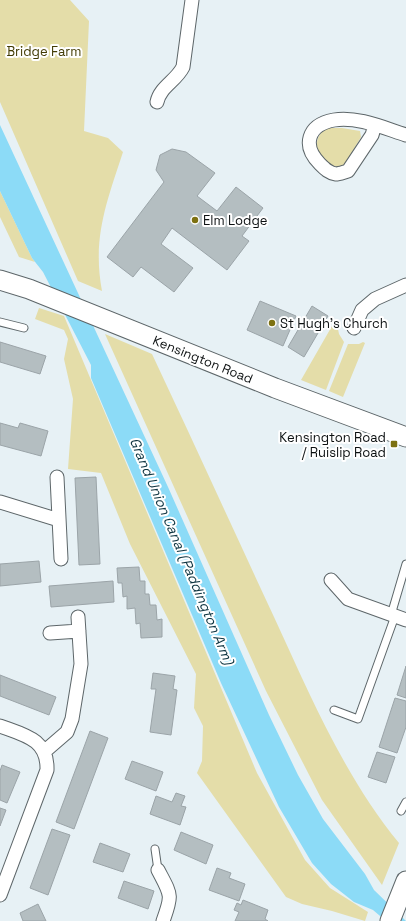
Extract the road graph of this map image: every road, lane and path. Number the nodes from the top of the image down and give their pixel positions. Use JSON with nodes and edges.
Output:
{"nodes":[{"id":1,"x":192,"y":0,"type":"edge"},
{"id":2,"x":156,"y":102,"type":"dead end"},
{"id":3,"x":375,"y":125,"type":"junction"},
{"id":4,"x":406,"y":136,"type":"edge"},
{"id":5,"x":0,"y":280,"type":"edge"},
{"id":6,"x":406,"y":285,"type":"edge"},
{"id":7,"x":0,"y":322,"type":"edge"},
{"id":8,"x":24,"y":328,"type":"dead end"},
{"id":9,"x":354,"y":328,"type":"dead end"},
{"id":10,"x":406,"y":438,"type":"edge"},
{"id":11,"x":57,"y":477,"type":"dead end"},
{"id":12,"x":0,"y":502,"type":"edge"},
{"id":13,"x":59,"y":520,"type":"junction"},
{"id":14,"x":61,"y":559,"type":"dead end"},
{"id":15,"x":406,"y":564,"type":"edge"},
{"id":16,"x":331,"y":580,"type":"dead end"},
{"id":17,"x":78,"y":617,"type":"dead end"},
{"id":18,"x":397,"y":617,"type":"edge"},
{"id":19,"x":79,"y":631,"type":"junction"},
{"id":20,"x":50,"y":633,"type":"dead end"},
{"id":21,"x":334,"y":710,"type":"dead end"},
{"id":22,"x":0,"y":726,"type":"edge"},
{"id":23,"x":45,"y":751,"type":"junction"},
{"id":24,"x":406,"y":802,"type":"edge"},
{"id":25,"x":401,"y":811,"type":"dead end"},
{"id":26,"x":155,"y":849,"type":"dead end"},
{"id":27,"x":158,"y":870,"type":"joint"},
{"id":28,"x":406,"y":882,"type":"edge"},
{"id":29,"x":0,"y":895,"type":"edge"},
{"id":30,"x":163,"y":921,"type":"edge"},
{"id":31,"x":390,"y":921,"type":"edge"}],
"edges":[{"from":1,"to":2,"type":"street"},
{"from":3,"to":3,"type":"street"},
{"from":3,"to":4,"type":"street"},
{"from":5,"to":10,"type":"street","name":"Kensington Road"},
{"from":6,"to":9,"type":"street"},
{"from":7,"to":8,"type":"lane"},
{"from":11,"to":13,"type":"street"},
{"from":12,"to":13,"type":"street"},
{"from":13,"to":14,"type":"street"},
{"from":15,"to":18,"type":"lane"},
{"from":16,"to":18,"type":"street"},
{"from":17,"to":19,"type":"street"},
{"from":18,"to":21,"type":"lane"},
{"from":19,"to":20,"type":"street"},
{"from":19,"to":23,"type":"street"},
{"from":22,"to":23,"type":"street"},
{"from":23,"to":29,"type":"street"},
{"from":24,"to":25,"type":"lane"},
{"from":26,"to":27,"type":"lane"},
{"from":27,"to":30,"type":"street"},
{"from":28,"to":31,"type":"street"}]}
